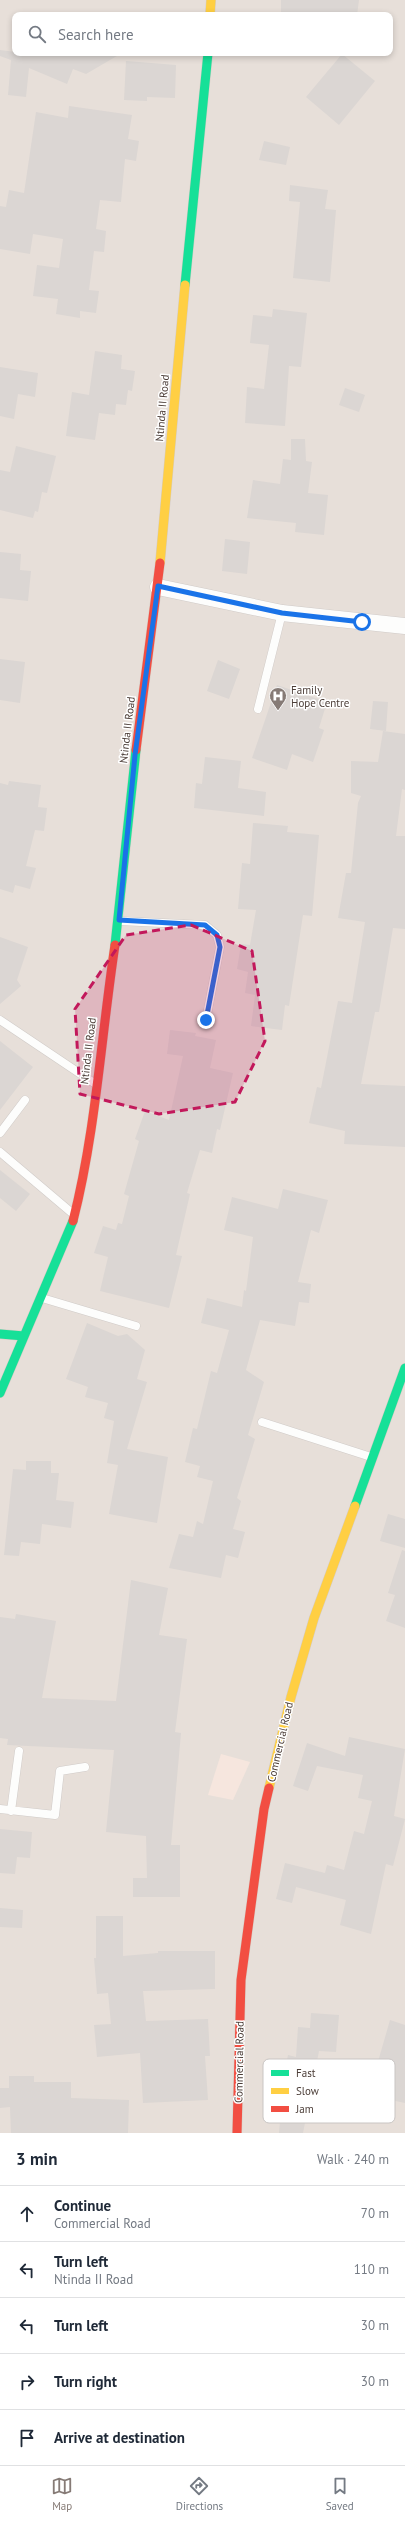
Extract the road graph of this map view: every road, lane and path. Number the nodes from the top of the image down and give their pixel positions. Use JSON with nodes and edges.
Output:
{"nodes":[{"id":1,"x":211,"y":0,"type":"edge"},
{"id":2,"x":210,"y":12,"type":"edge"},
{"id":3,"x":208,"y":56,"type":"edge"},
{"id":4,"x":158,"y":586,"type":"junction"},
{"id":5,"x":282,"y":613,"type":"junction"},
{"id":6,"x":405,"y":626,"type":"edge"},
{"id":7,"x":258,"y":709,"type":"dead end"},
{"id":8,"x":119,"y":920,"type":"junction"},
{"id":9,"x":0,"y":1020,"type":"edge"},
{"id":10,"x":206,"y":1020,"type":"dead end"},
{"id":11,"x":96,"y":1084,"type":"junction"},
{"id":12,"x":25,"y":1100,"type":"dead end"},
{"id":13,"x":0,"y":1133,"type":"edge"},
{"id":14,"x":0,"y":1152,"type":"edge"},
{"id":15,"x":74,"y":1215,"type":"junction"},
{"id":16,"x":41,"y":1298,"type":"junction"},
{"id":17,"x":136,"y":1326,"type":"dead end"},
{"id":18,"x":0,"y":1334,"type":"edge"},
{"id":19,"x":24,"y":1336,"type":"junction"},
{"id":20,"x":405,"y":1368,"type":"edge"},
{"id":21,"x":0,"y":1393,"type":"edge"},
{"id":22,"x":262,"y":1422,"type":"dead end"},
{"id":23,"x":372,"y":1457,"type":"junction"},
{"id":24,"x":19,"y":1751,"type":"dead end"},
{"id":25,"x":84,"y":1767,"type":"dead end"},
{"id":26,"x":0,"y":1809,"type":"edge"},
{"id":27,"x":11,"y":1811,"type":"junction"},
{"id":28,"x":237,"y":2133,"type":"edge"}],
"edges":[{"from":1,"to":2,"type":"street"},
{"from":3,"to":4,"type":"street","name":"Ntinda II Road"},
{"from":4,"to":5,"type":"street"},
{"from":4,"to":8,"type":"street","name":"Ntinda II Road"},
{"from":5,"to":6,"type":"street"},
{"from":5,"to":7,"type":"lane"},
{"from":8,"to":10,"type":"lane"},
{"from":8,"to":11,"type":"street","name":"Ntinda II Road"},
{"from":9,"to":11,"type":"lane"},
{"from":11,"to":15,"type":"street","name":"Ntinda II Road"},
{"from":12,"to":13,"type":"lane"},
{"from":14,"to":15,"type":"lane"},
{"from":15,"to":16,"type":"street","name":"Ntinda II Road"},
{"from":16,"to":17,"type":"lane"},
{"from":16,"to":19,"type":"street","name":"Ntinda II Road"},
{"from":18,"to":19,"type":"street"},
{"from":19,"to":21,"type":"street","name":"Ntinda II Road"},
{"from":20,"to":23,"type":"street","name":"Commercial Road"},
{"from":22,"to":23,"type":"lane"},
{"from":23,"to":28,"type":"street","name":"Commercial Road"},
{"from":24,"to":27,"type":"lane"},
{"from":25,"to":27,"type":"lane"},
{"from":26,"to":27,"type":"lane"}]}
